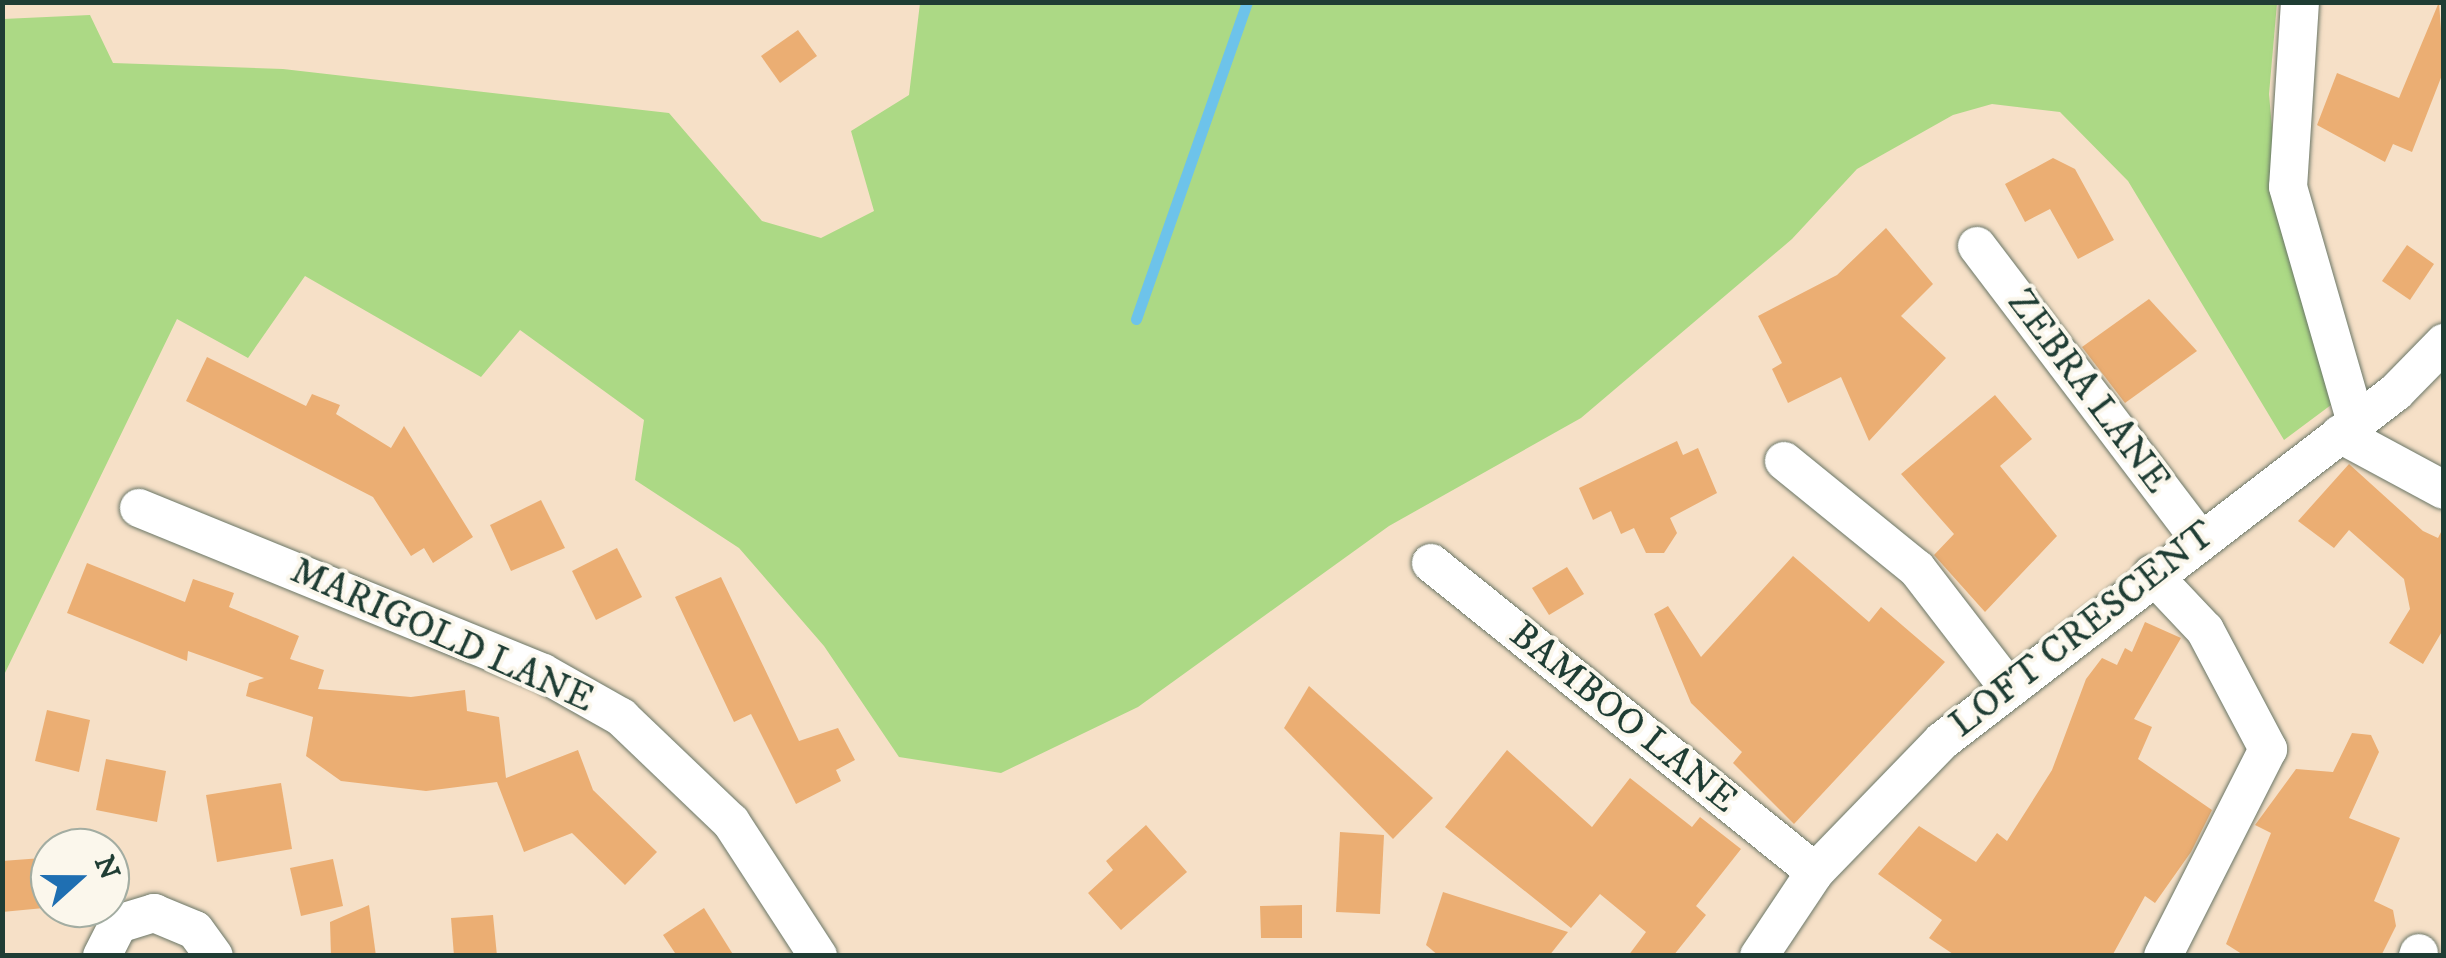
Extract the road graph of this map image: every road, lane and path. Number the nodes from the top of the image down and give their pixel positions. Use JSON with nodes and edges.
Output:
{"nodes":[{"id":1,"x":2300,"y":2,"type":"edge"},
{"id":2,"x":1977,"y":246,"type":"dead end"},
{"id":3,"x":2444,"y":343,"type":"edge"},
{"id":4,"x":2348,"y":428,"type":"junction"},
{"id":5,"x":1784,"y":460,"type":"dead end"},
{"id":6,"x":2444,"y":490,"type":"edge"},
{"id":7,"x":139,"y":508,"type":"dead end"},
{"id":8,"x":2199,"y":538,"type":"junction"},
{"id":9,"x":1431,"y":564,"type":"dead end"},
{"id":10,"x":2152,"y":574,"type":"junction"},
{"id":11,"x":2008,"y":687,"type":"junction"},
{"id":12,"x":1815,"y":872,"type":"junction"},
{"id":13,"x":102,"y":956,"type":"edge"},
{"id":14,"x":214,"y":956,"type":"edge"},
{"id":15,"x":818,"y":956,"type":"edge"},
{"id":16,"x":1760,"y":956,"type":"edge"},
{"id":17,"x":2163,"y":956,"type":"edge"}],
"edges":[{"from":1,"to":4,"type":"street"},
{"from":2,"to":8,"type":"street","name":"ZEBRA LANE"},
{"from":3,"to":4,"type":"street","name":"LOFT CRESCENT"},
{"from":4,"to":6,"type":"street"},
{"from":4,"to":8,"type":"street","name":"LOFT CRESCENT"},
{"from":5,"to":11,"type":"street"},
{"from":7,"to":15,"type":"street","name":"MARIGOLD LANE"},
{"from":8,"to":10,"type":"street","name":"LOFT CRESCENT"},
{"from":9,"to":12,"type":"street","name":"BAMBOO LANE"},
{"from":10,"to":11,"type":"street","name":"LOFT CRESCENT"},
{"from":10,"to":17,"type":"street"},
{"from":11,"to":12,"type":"street","name":"LOFT CRESCENT"},
{"from":12,"to":16,"type":"street","name":"LOFT CRESCENT"},
{"from":13,"to":14,"type":"street"}]}
